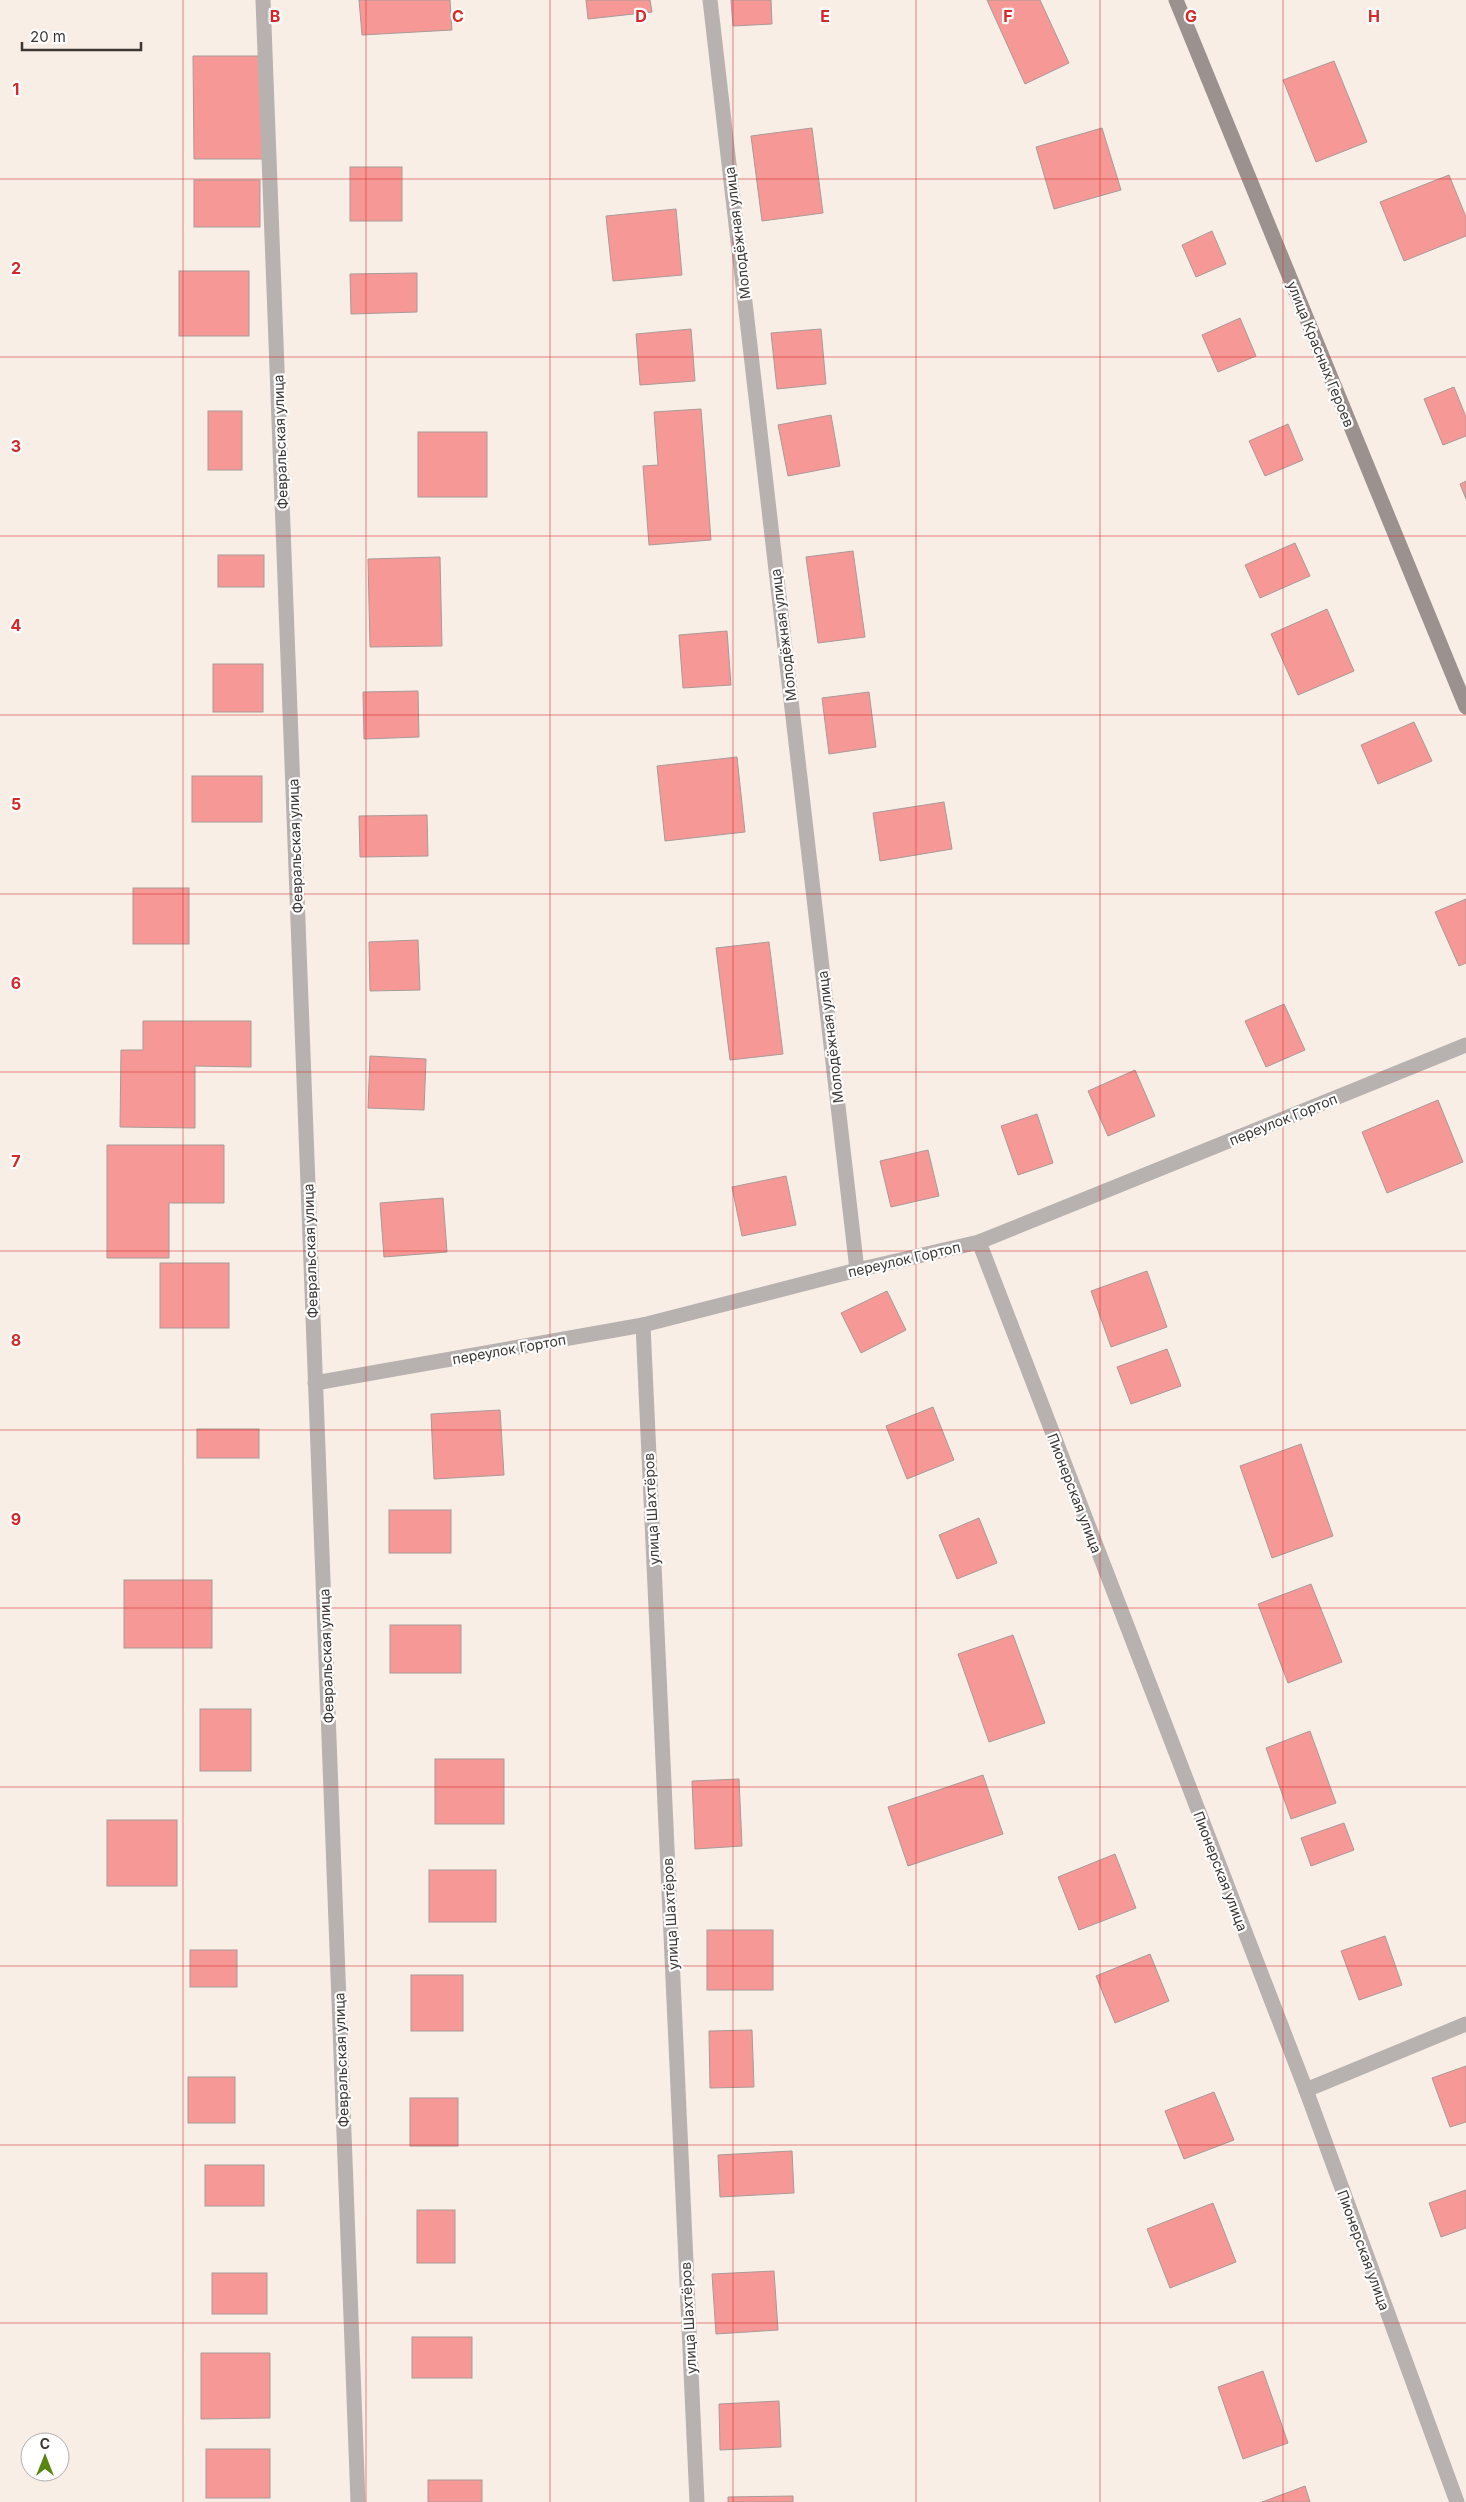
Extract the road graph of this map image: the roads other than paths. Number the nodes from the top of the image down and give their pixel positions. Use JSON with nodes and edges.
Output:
{"nodes":[{"id":1,"x":263,"y":0,"type":"edge"},
{"id":2,"x":710,"y":0,"type":"edge"},
{"id":3,"x":1176,"y":0,"type":"edge"},
{"id":4,"x":1466,"y":707,"type":"edge"},
{"id":5,"x":1466,"y":1045,"type":"edge"},
{"id":6,"x":979,"y":1242,"type":"junction"},
{"id":7,"x":857,"y":1270,"type":"junction"},
{"id":8,"x":643,"y":1325,"type":"junction"},
{"id":9,"x":315,"y":1382,"type":"junction"},
{"id":10,"x":1466,"y":2024,"type":"edge"},
{"id":11,"x":1306,"y":2090,"type":"junction"},
{"id":12,"x":358,"y":2502,"type":"edge"},
{"id":13,"x":696,"y":2502,"type":"edge"},
{"id":14,"x":1456,"y":2502,"type":"edge"}],
"edges":[{"from":1,"to":9,"type":"street","name":"Февральская улица"},
{"from":2,"to":7,"type":"street","name":"Молодёжная улица"},
{"from":3,"to":4,"type":"main road","name":"улица Красных Героев"},
{"from":5,"to":6,"type":"street","name":"переулок Гортоп"},
{"from":6,"to":7,"type":"street","name":"переулок Гортоп"},
{"from":6,"to":11,"type":"street","name":"Пионерская улица"},
{"from":7,"to":8,"type":"street","name":"переулок Гортоп"},
{"from":8,"to":9,"type":"street","name":"переулок Гортоп"},
{"from":8,"to":13,"type":"street","name":"улица Шахтёров"},
{"from":9,"to":12,"type":"street","name":"Февральская улица"},
{"from":10,"to":11,"type":"street"},
{"from":11,"to":14,"type":"street","name":"Пионерская улица"}]}
